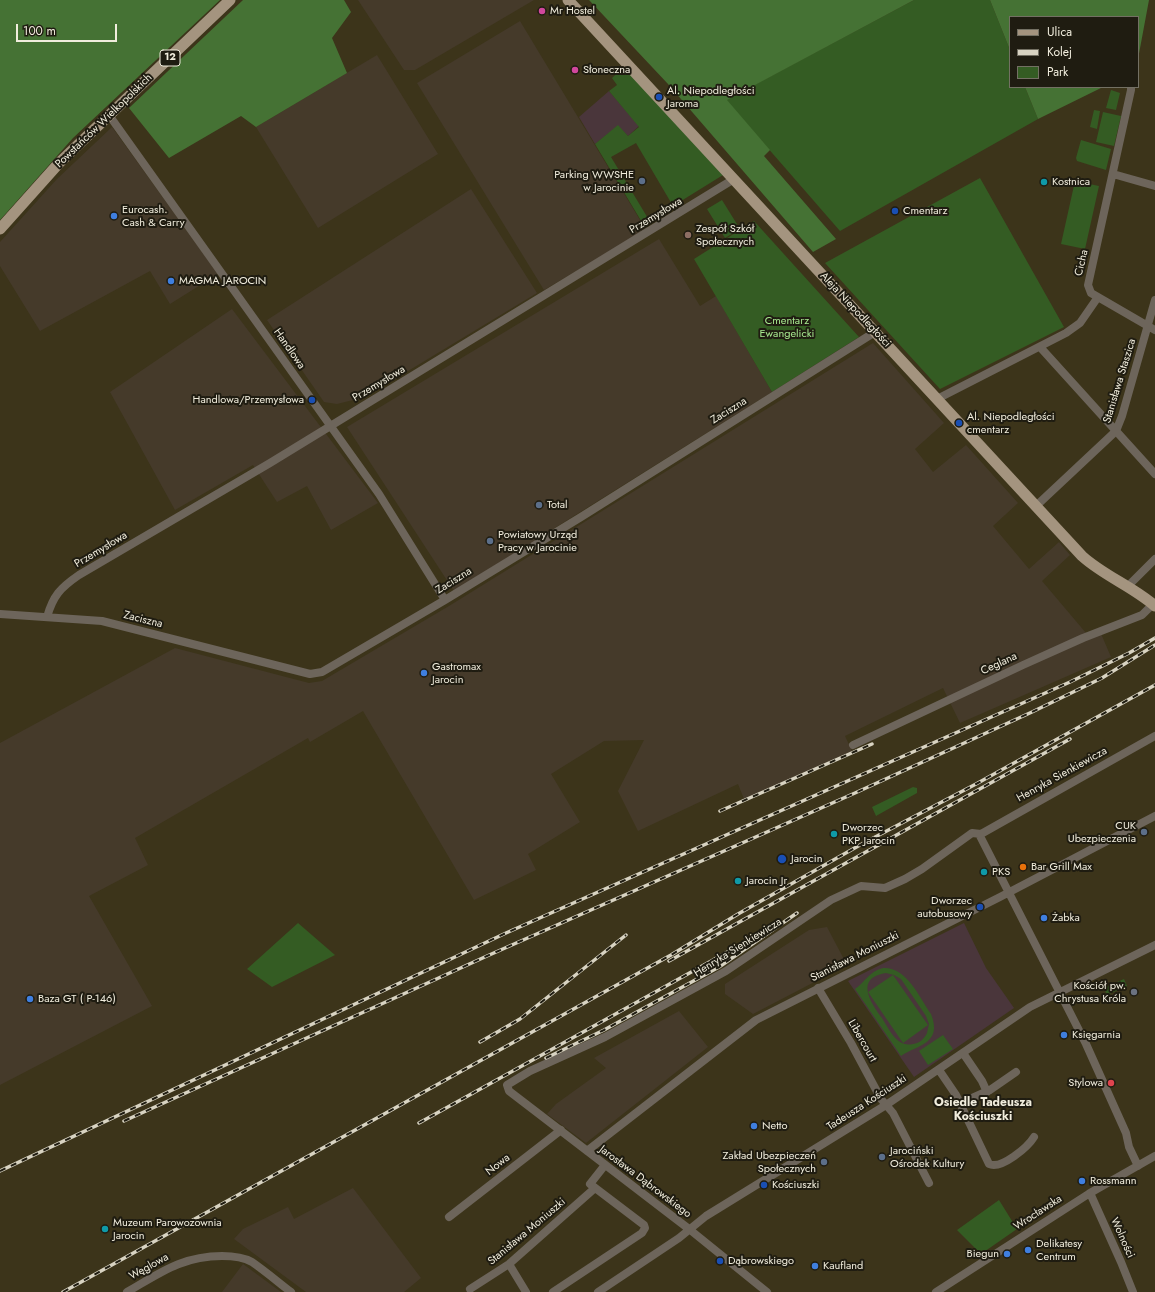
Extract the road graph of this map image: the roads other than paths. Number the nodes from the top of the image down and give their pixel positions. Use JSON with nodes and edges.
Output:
{"nodes":[{"id":1,"x":230,"y":0,"type":"edge"},
{"id":2,"x":568,"y":0,"type":"edge"},
{"id":3,"x":1131,"y":88,"type":"edge"},
{"id":4,"x":109,"y":115,"type":"junction"},
{"id":5,"x":1113,"y":174,"type":"junction"},
{"id":6,"x":734,"y":179,"type":"junction"},
{"id":7,"x":1155,"y":186,"type":"edge"},
{"id":8,"x":0,"y":229,"type":"edge"},
{"id":9,"x":1098,"y":297,"type":"junction"},
{"id":10,"x":1155,"y":300,"type":"edge"},
{"id":11,"x":1151,"y":329,"type":"edge"},
{"id":12,"x":875,"y":332,"type":"junction"},
{"id":13,"x":1040,"y":347,"type":"junction"},
{"id":14,"x":937,"y":399,"type":"junction"},
{"id":15,"x":330,"y":426,"type":"junction"},
{"id":16,"x":1116,"y":431,"type":"junction"},
{"id":17,"x":1155,"y":474,"type":"edge"},
{"id":18,"x":1036,"y":506,"type":"junction"},
{"id":19,"x":1155,"y":559,"type":"edge"},
{"id":20,"x":1127,"y":586,"type":"junction"},
{"id":21,"x":445,"y":600,"type":"junction"},
{"id":22,"x":1154,"y":605,"type":"edge"},
{"id":23,"x":0,"y":614,"type":"edge"},
{"id":24,"x":47,"y":617,"type":"junction"},
{"id":25,"x":1155,"y":736,"type":"edge"},
{"id":26,"x":853,"y":745,"type":"dead end"},
{"id":27,"x":1155,"y":816,"type":"edge"},
{"id":28,"x":981,"y":834,"type":"junction"},
{"id":29,"x":1008,"y":893,"type":"junction"},
{"id":30,"x":1155,"y":945,"type":"edge"},
{"id":31,"x":818,"y":988,"type":"junction"},
{"id":32,"x":1058,"y":992,"type":"junction"},
{"id":33,"x":963,"y":1053,"type":"junction"},
{"id":34,"x":939,"y":1070,"type":"junction"},
{"id":35,"x":1016,"y":1072,"type":"dead end"},
{"id":36,"x":509,"y":1091,"type":"joint"},
{"id":37,"x":987,"y":1092,"type":"junction"},
{"id":38,"x":961,"y":1103,"type":"junction"},
{"id":39,"x":886,"y":1105,"type":"junction"},
{"id":40,"x":561,"y":1130,"type":"junction"},
{"id":41,"x":1034,"y":1137,"type":"dead end"},
{"id":42,"x":587,"y":1151,"type":"junction"},
{"id":43,"x":1155,"y":1156,"type":"edge"},
{"id":44,"x":605,"y":1165,"type":"junction"},
{"id":45,"x":1138,"y":1166,"type":"junction"},
{"id":46,"x":930,"y":1183,"type":"dead end"},
{"id":47,"x":595,"y":1188,"type":"junction"},
{"id":48,"x":1090,"y":1193,"type":"junction"},
{"id":49,"x":449,"y":1218,"type":"dead end"},
{"id":50,"x":689,"y":1229,"type":"junction"},
{"id":51,"x":509,"y":1264,"type":"junction"},
{"id":52,"x":470,"y":1289,"type":"dead end"},
{"id":53,"x":942,"y":1291,"type":"edge"},
{"id":54,"x":127,"y":1292,"type":"edge"},
{"id":55,"x":291,"y":1292,"type":"edge"},
{"id":56,"x":526,"y":1292,"type":"edge"},
{"id":57,"x":553,"y":1292,"type":"edge"},
{"id":58,"x":598,"y":1292,"type":"edge"},
{"id":59,"x":767,"y":1292,"type":"edge"},
{"id":60,"x":1133,"y":1292,"type":"edge"}],
"edges":[{"from":1,"to":4,"type":"main road","name":"Powstańców Wielkopolskich","number":"12"},
{"from":2,"to":6,"type":"main road","name":"Aleja Niepodległości"},
{"from":3,"to":5,"type":"street","name":"Cicha"},
{"from":4,"to":8,"type":"main road","name":"Powstańców Wielkopolskich","number":"12"},
{"from":4,"to":15,"type":"street","name":"Handlowa"},
{"from":5,"to":7,"type":"street"},
{"from":5,"to":9,"type":"street","name":"Cicha"},
{"from":6,"to":12,"type":"main road","name":"Aleja Niepodległości"},
{"from":6,"to":15,"type":"street","name":"Przemysłowa"},
{"from":9,"to":11,"type":"street"},
{"from":9,"to":13,"type":"street"},
{"from":10,"to":11,"type":"street","name":"Stanisława Staszica"},
{"from":11,"to":16,"type":"street","name":"Stanisława Staszica"},
{"from":12,"to":14,"type":"main road","name":"Aleja Niepodległości"},
{"from":12,"to":21,"type":"street","name":"Zaciszna"},
{"from":13,"to":14,"type":"street"},
{"from":13,"to":16,"type":"street"},
{"from":14,"to":18,"type":"main road","name":"Aleja Niepodległości"},
{"from":15,"to":21,"type":"street","name":"Handlowa"},
{"from":15,"to":24,"type":"street","name":"Przemysłowa"},
{"from":16,"to":17,"type":"street"},
{"from":16,"to":18,"type":"street","name":"Stanisława Staszica"},
{"from":18,"to":20,"type":"main road","name":"Aleja Niepodległości"},
{"from":19,"to":20,"type":"street"},
{"from":20,"to":22,"type":"main road","name":"Aleja Niepodległości"},
{"from":21,"to":24,"type":"street","name":"Zaciszna"},
{"from":22,"to":26,"type":"street","name":"Ceglana"},
{"from":23,"to":24,"type":"street","name":"Zaciszna"},
{"from":25,"to":28,"type":"street","name":"Henryka Sienkiewicza"},
{"from":27,"to":29,"type":"street","name":"Stanisława Moniuszki"},
{"from":28,"to":29,"type":"street"},
{"from":28,"to":36,"type":"street","name":"Henryka Sienkiewicza"},
{"from":29,"to":31,"type":"street","name":"Stanisława Moniuszki"},
{"from":29,"to":32,"type":"street"},
{"from":30,"to":32,"type":"street","name":"Tadeusza Kościuszki"},
{"from":31,"to":39,"type":"street","name":"Libercourt"},
{"from":31,"to":42,"type":"street","name":"Stanisława Moniuszki"},
{"from":32,"to":33,"type":"street","name":"Tadeusza Kościuszki"},
{"from":32,"to":45,"type":"street"},
{"from":33,"to":34,"type":"street","name":"Tadeusza Kościuszki"},
{"from":33,"to":37,"type":"street"},
{"from":34,"to":38,"type":"street"},
{"from":34,"to":39,"type":"street","name":"Tadeusza Kościuszki"},
{"from":35,"to":37,"type":"street"},
{"from":36,"to":40,"type":"street","name":"Jarosława Dąbrowskiego"},
{"from":37,"to":38,"type":"street"},
{"from":38,"to":41,"type":"street"},
{"from":39,"to":46,"type":"street","name":"Libercourt"},
{"from":39,"to":50,"type":"street","name":"Tadeusza Kościuszki"},
{"from":40,"to":42,"type":"street","name":"Jarosława Dąbrowskiego"},
{"from":40,"to":49,"type":"street","name":"Nowa"},
{"from":42,"to":44,"type":"street","name":"Jarosława Dąbrowskiego"},
{"from":43,"to":45,"type":"street","name":"Wrocławska"},
{"from":44,"to":47,"type":"street"},
{"from":44,"to":50,"type":"street","name":"Jarosława Dąbrowskiego"},
{"from":45,"to":48,"type":"street","name":"Wrocławska"},
{"from":47,"to":51,"type":"street","name":"Stanisława Moniuszki"},
{"from":47,"to":57,"type":"street"},
{"from":48,"to":53,"type":"street","name":"Wrocławska"},
{"from":48,"to":60,"type":"street","name":"Wolności"},
{"from":50,"to":58,"type":"street","name":"Tadeusza Kościuszki"},
{"from":50,"to":59,"type":"street","name":"Jarosława Dąbrowskiego"},
{"from":51,"to":52,"type":"street","name":"Stanisława Moniuszki"},
{"from":51,"to":56,"type":"street"},
{"from":54,"to":55,"type":"street","name":"Węglowa"}]}
